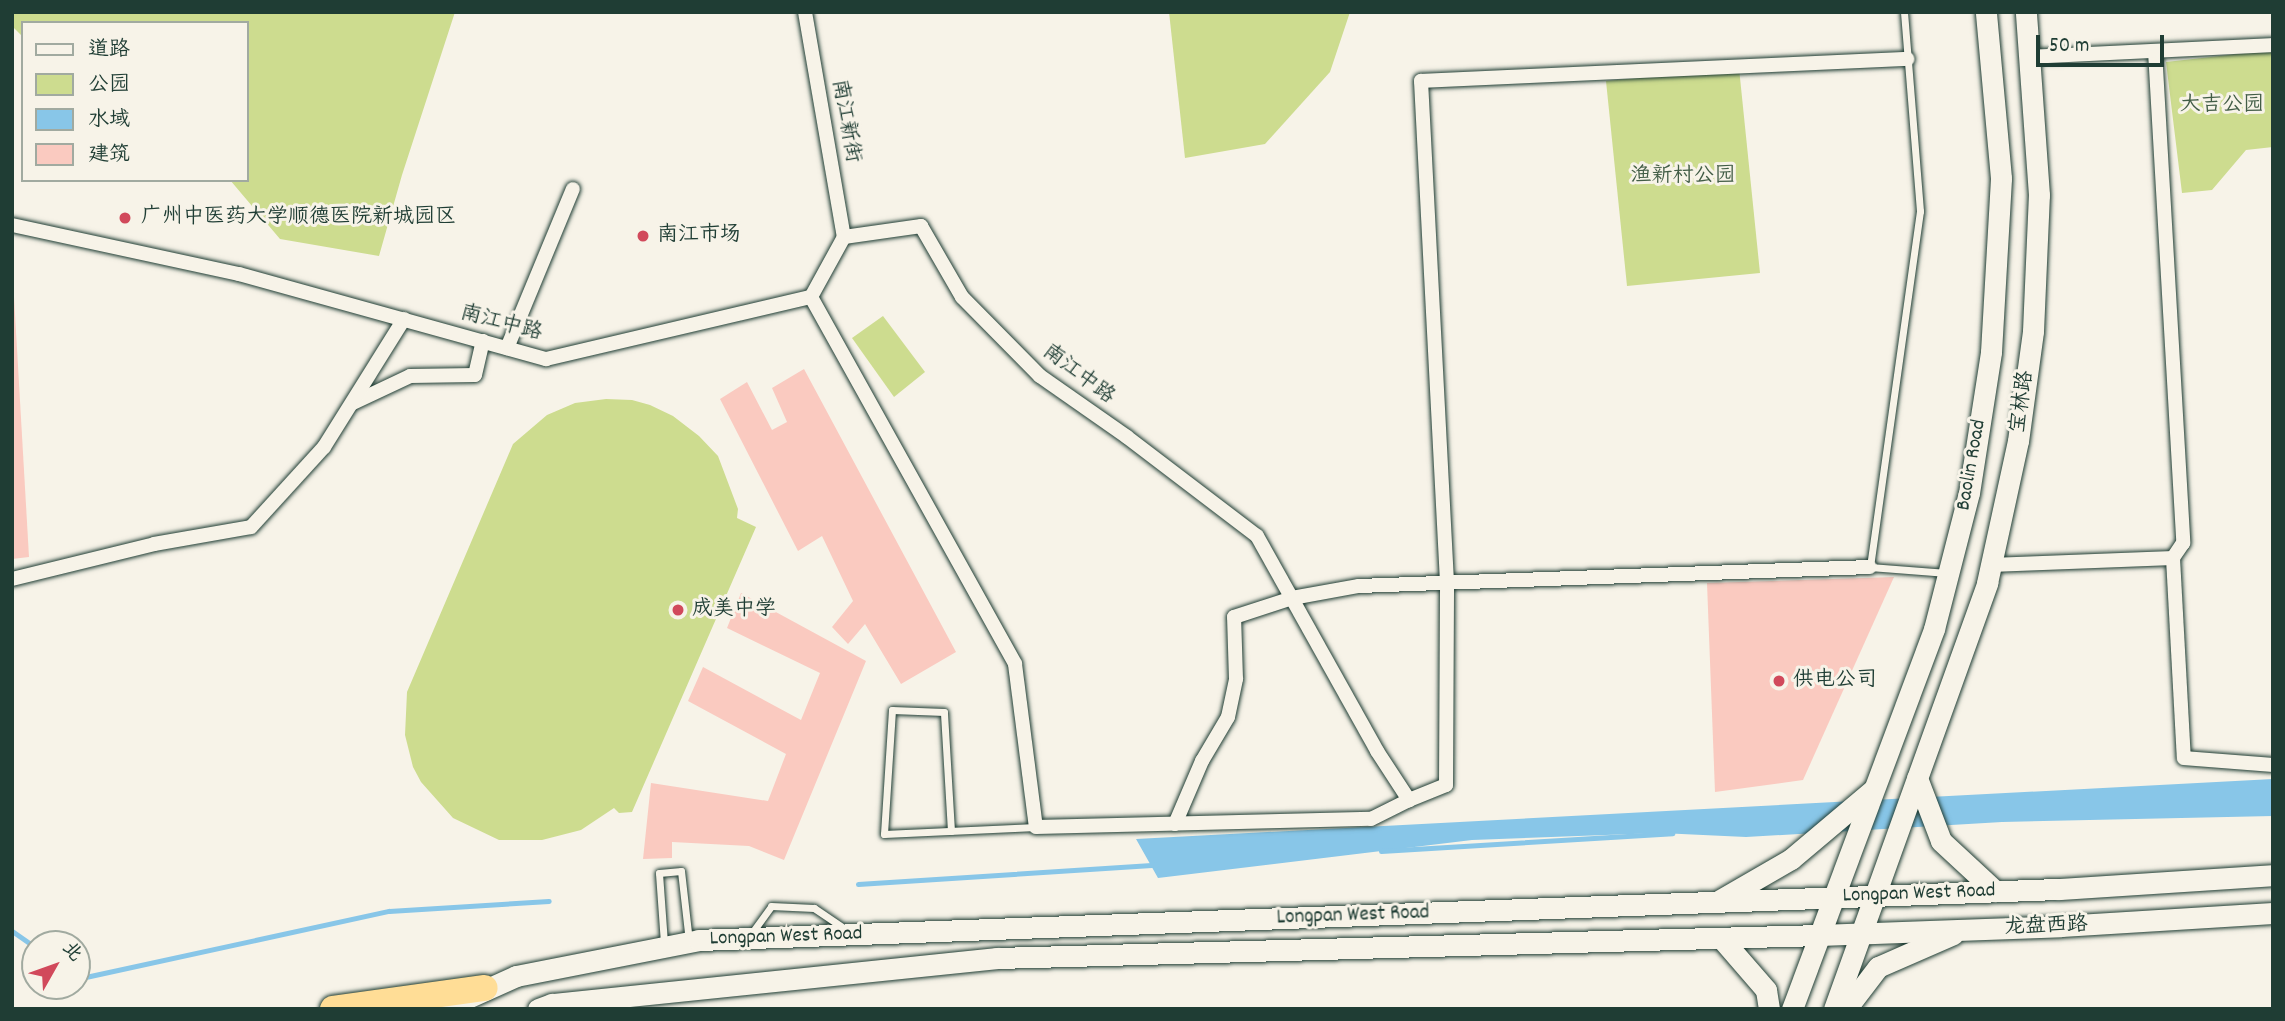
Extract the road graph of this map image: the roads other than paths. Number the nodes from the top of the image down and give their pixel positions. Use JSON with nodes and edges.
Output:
{"nodes":[{"id":1,"x":805,"y":12,"type":"edge"},
{"id":2,"x":1904,"y":12,"type":"edge"},
{"id":3,"x":1986,"y":12,"type":"edge"},
{"id":4,"x":2026,"y":12,"type":"edge"},
{"id":5,"x":2273,"y":45,"type":"edge"},
{"id":6,"x":2155,"y":51,"type":"junction"},
{"id":7,"x":2029,"y":57,"type":"junction"},
{"id":8,"x":1908,"y":59,"type":"junction"},
{"id":9,"x":573,"y":189,"type":"dead end"},
{"id":10,"x":12,"y":225,"type":"edge"},
{"id":11,"x":844,"y":237,"type":"junction"},
{"id":12,"x":811,"y":297,"type":"junction"},
{"id":13,"x":404,"y":319,"type":"junction"},
{"id":14,"x":483,"y":341,"type":"junction"},
{"id":15,"x":508,"y":348,"type":"junction"},
{"id":16,"x":351,"y":404,"type":"junction"},
{"id":17,"x":2173,"y":558,"type":"junction"},
{"id":18,"x":1991,"y":565,"type":"junction"},
{"id":19,"x":1870,"y":567,"type":"junction"},
{"id":20,"x":1949,"y":573,"type":"junction"},
{"id":21,"x":12,"y":579,"type":"edge"},
{"id":22,"x":1447,"y":582,"type":"junction"},
{"id":23,"x":1292,"y":598,"type":"junction"},
{"id":24,"x":2273,"y":765,"type":"edge"},
{"id":25,"x":1917,"y":778,"type":"junction"},
{"id":26,"x":1874,"y":789,"type":"junction"},
{"id":27,"x":1409,"y":800,"type":"junction"},
{"id":28,"x":1175,"y":824,"type":"junction"},
{"id":29,"x":1036,"y":827,"type":"junction"},
{"id":30,"x":951,"y":831,"type":"junction"},
{"id":31,"x":2273,"y":875,"type":"edge"},
{"id":32,"x":1995,"y":891,"type":"junction"},
{"id":33,"x":1876,"y":894,"type":"junction"},
{"id":34,"x":1833,"y":897,"type":"junction"},
{"id":35,"x":1716,"y":902,"type":"junction"},
{"id":36,"x":2273,"y":913,"type":"edge"},
{"id":37,"x":1962,"y":930,"type":"junction"},
{"id":38,"x":1862,"y":933,"type":"junction"},
{"id":39,"x":857,"y":935,"type":"junction"},
{"id":40,"x":1819,"y":936,"type":"junction"},
{"id":41,"x":1721,"y":938,"type":"junction"},
{"id":42,"x":748,"y":939,"type":"junction"},
{"id":43,"x":689,"y":942,"type":"junction"},
{"id":44,"x":664,"y":946,"type":"junction"},
{"id":45,"x":485,"y":988,"type":"junction"},
{"id":46,"x":333,"y":1009,"type":"edge"},
{"id":47,"x":443,"y":1009,"type":"edge"},
{"id":48,"x":538,"y":1009,"type":"edge"},
{"id":49,"x":1769,"y":1009,"type":"edge"},
{"id":50,"x":1792,"y":1009,"type":"edge"},
{"id":51,"x":1834,"y":1009,"type":"edge"},
{"id":52,"x":1846,"y":1009,"type":"edge"}],
"edges":[{"from":1,"to":11,"type":"street","name":"南江新街"},
{"from":2,"to":8,"type":"lane"},
{"from":3,"to":20,"type":"street","name":"Baolin Road"},
{"from":4,"to":7,"type":"street","name":"宝林路"},
{"from":5,"to":6,"type":"street"},
{"from":6,"to":7,"type":"street"},
{"from":6,"to":17,"type":"street"},
{"from":7,"to":18,"type":"street","name":"宝林路"},
{"from":8,"to":19,"type":"lane"},
{"from":8,"to":22,"type":"street"},
{"from":9,"to":15,"type":"street"},
{"from":10,"to":13,"type":"street","name":"南江中路"},
{"from":11,"to":12,"type":"street"},
{"from":11,"to":23,"type":"street","name":"南江中路"},
{"from":12,"to":15,"type":"street","name":"南江中路"},
{"from":12,"to":29,"type":"street"},
{"from":13,"to":14,"type":"street","name":"南江中路"},
{"from":13,"to":16,"type":"street"},
{"from":14,"to":15,"type":"street","name":"南江中路"},
{"from":14,"to":16,"type":"street"},
{"from":16,"to":21,"type":"street"},
{"from":17,"to":18,"type":"street"},
{"from":17,"to":24,"type":"street"},
{"from":18,"to":25,"type":"street","name":"宝林路"},
{"from":19,"to":20,"type":"lane"},
{"from":19,"to":22,"type":"street"},
{"from":20,"to":26,"type":"street","name":"Baolin Road"},
{"from":22,"to":23,"type":"street"},
{"from":22,"to":27,"type":"street"},
{"from":23,"to":27,"type":"street","name":"南江中路"},
{"from":23,"to":28,"type":"street"},
{"from":25,"to":32,"type":"street"},
{"from":25,"to":33,"type":"street","name":"宝林路"},
{"from":26,"to":34,"type":"street","name":"Baolin Road"},
{"from":26,"to":35,"type":"street"},
{"from":27,"to":28,"type":"street"},
{"from":28,"to":29,"type":"street"},
{"from":29,"to":30,"type":"lane"},
{"from":30,"to":30,"type":"lane"},
{"from":31,"to":32,"type":"street","name":"Longpan West Road"},
{"from":32,"to":33,"type":"street","name":"Longpan West Road"},
{"from":33,"to":34,"type":"street","name":"Longpan West Road"},
{"from":33,"to":38,"type":"street","name":"宝林路"},
{"from":34,"to":35,"type":"street","name":"Longpan West Road"},
{"from":34,"to":40,"type":"street","name":"Baolin Road"},
{"from":35,"to":39,"type":"street","name":"Longpan West Road"},
{"from":36,"to":37,"type":"street","name":"龙盘西路"},
{"from":37,"to":38,"type":"street","name":"龙盘西路"},
{"from":37,"to":52,"type":"street"},
{"from":38,"to":40,"type":"street","name":"龙盘西路"},
{"from":38,"to":51,"type":"street","name":"宝林路"},
{"from":39,"to":42,"type":"street","name":"Longpan West Road"},
{"from":39,"to":42,"type":"lane"},
{"from":40,"to":41,"type":"street","name":"Longpan West Road"},
{"from":40,"to":50,"type":"street","name":"Baolin Road"},
{"from":41,"to":48,"type":"street","name":"Longpan West Road"},
{"from":41,"to":49,"type":"street"},
{"from":42,"to":43,"type":"street","name":"Longpan West Road"},
{"from":43,"to":44,"type":"street","name":"Longpan West Road"},
{"from":43,"to":44,"type":"lane"},
{"from":44,"to":45,"type":"street","name":"Longpan West Road"},
{"from":45,"to":46,"type":"highway"},
{"from":45,"to":47,"type":"street","name":"Longpan West Road"}]}
